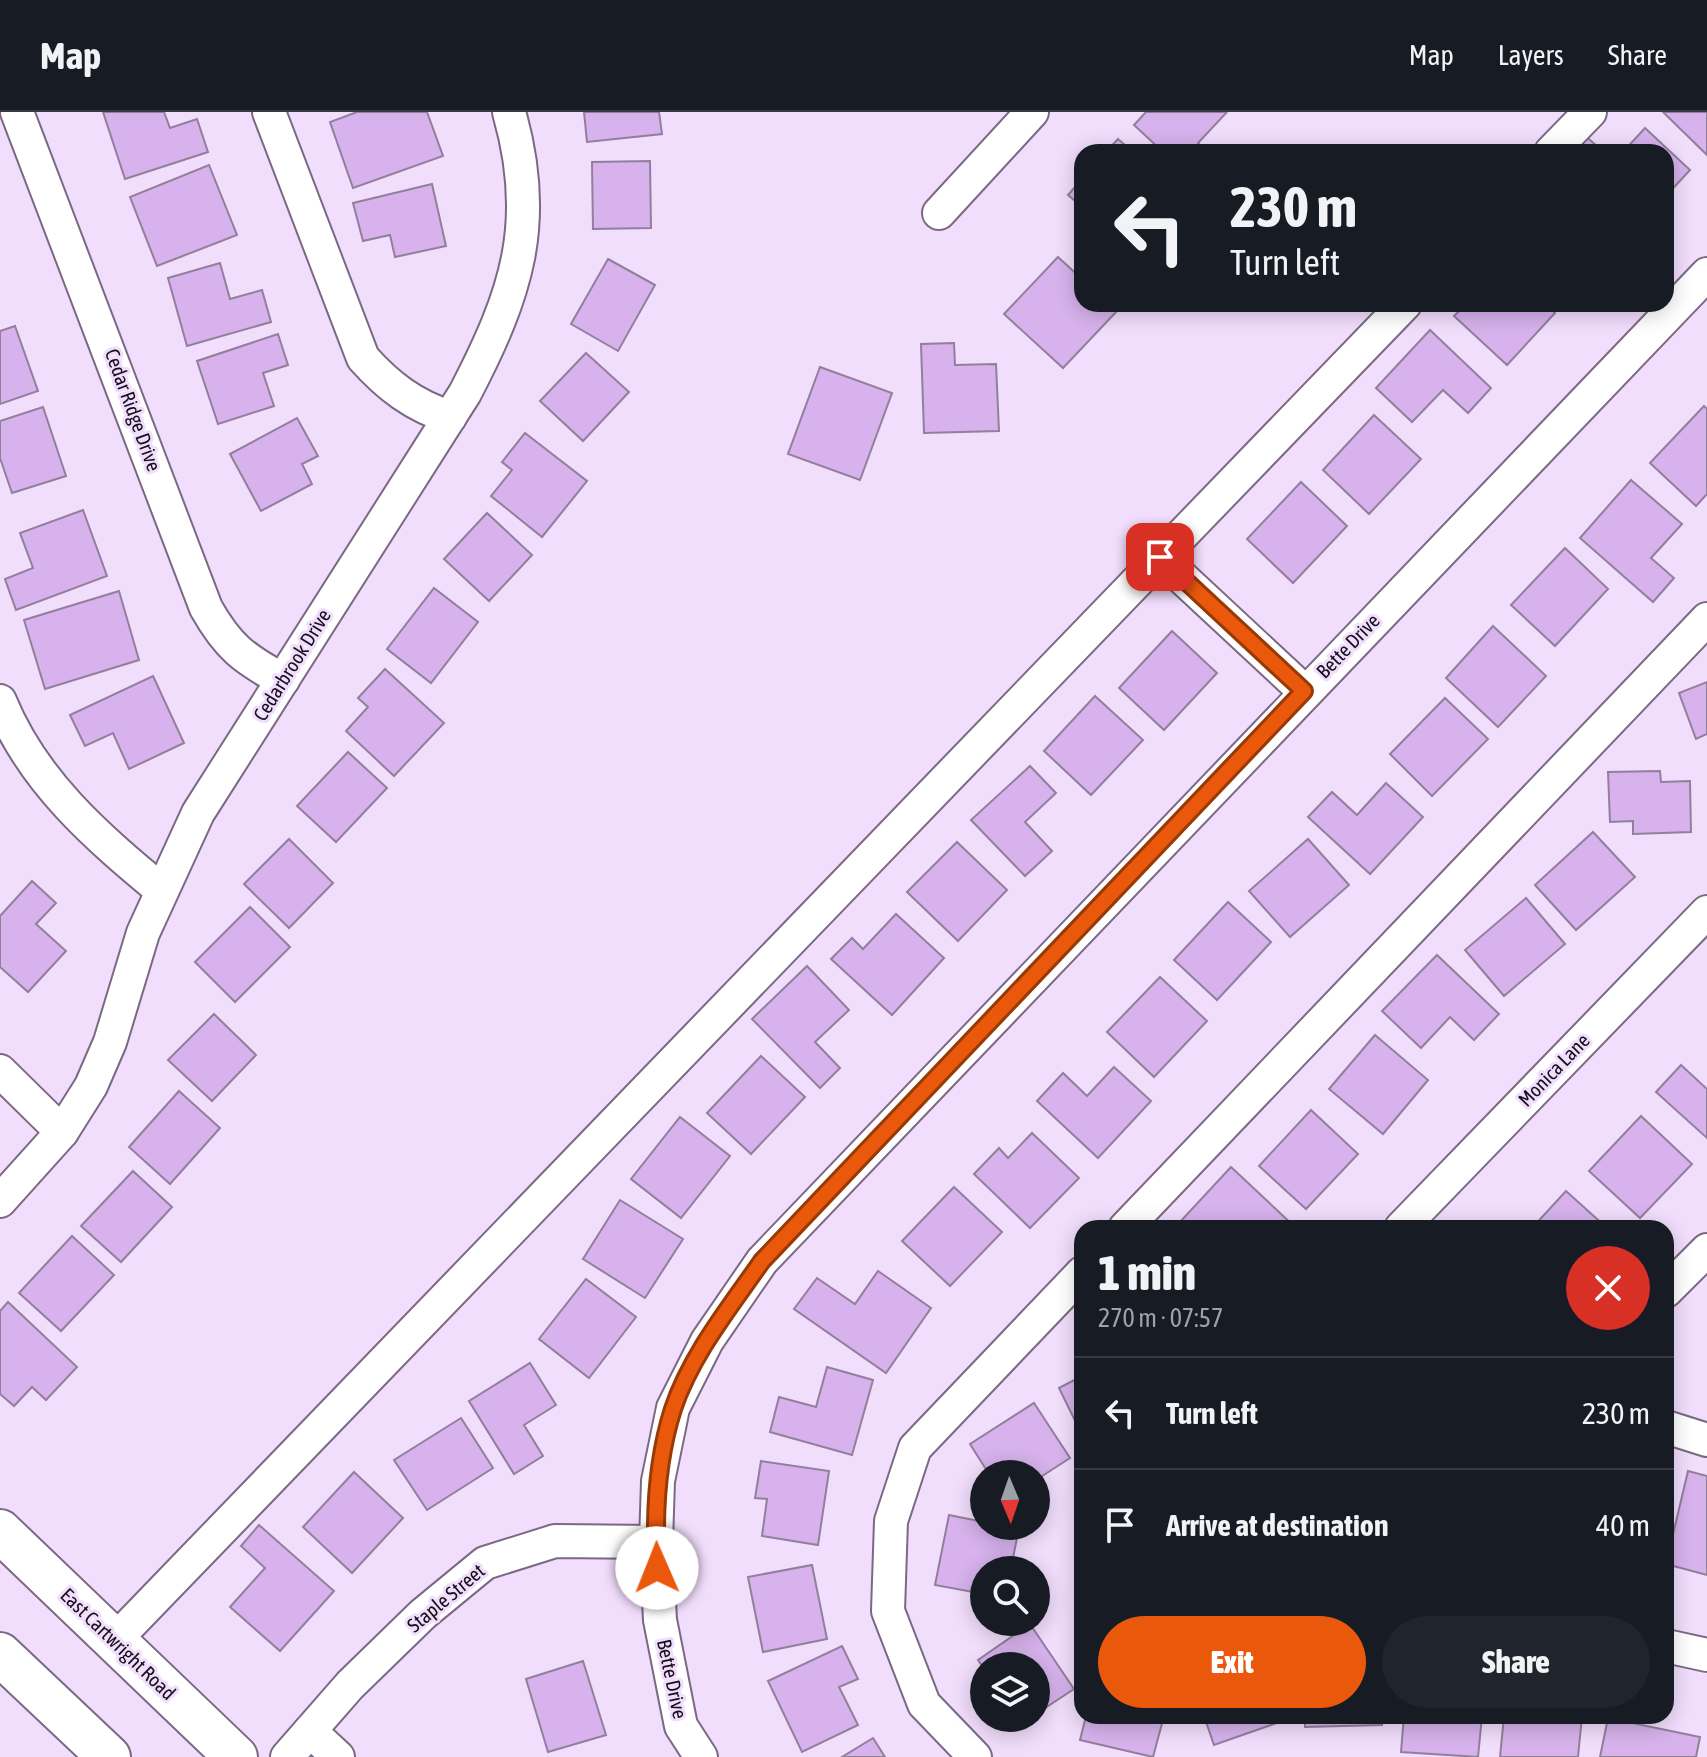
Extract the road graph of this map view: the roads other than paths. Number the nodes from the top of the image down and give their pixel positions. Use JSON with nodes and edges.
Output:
{"nodes":[{"id":1,"x":17,"y":112,"type":"edge"},
{"id":2,"x":269,"y":112,"type":"edge"},
{"id":3,"x":509,"y":112,"type":"edge"},
{"id":4,"x":1032,"y":112,"type":"edge"},
{"id":5,"x":1590,"y":112,"type":"edge"},
{"id":6,"x":1559,"y":144,"type":"edge"},
{"id":7,"x":939,"y":213,"type":"dead end"},
{"id":8,"x":1707,"y":274,"type":"edge"},
{"id":9,"x":1674,"y":308,"type":"edge"},
{"id":10,"x":1397,"y":312,"type":"edge"},
{"id":11,"x":1670,"y":312,"type":"edge"},
{"id":12,"x":450,"y":417,"type":"junction"},
{"id":13,"x":1160,"y":557,"type":"junction"},
{"id":14,"x":1707,"y":619,"type":"edge"},
{"id":15,"x":283,"y":680,"type":"junction"},
{"id":16,"x":1304,"y":691,"type":"junction"},
{"id":17,"x":0,"y":701,"type":"edge"},
{"id":18,"x":161,"y":890,"type":"junction"},
{"id":19,"x":1707,"y":912,"type":"edge"},
{"id":20,"x":0,"y":1071,"type":"edge"},
{"id":21,"x":62,"y":1132,"type":"junction"},
{"id":22,"x":0,"y":1201,"type":"edge"},
{"id":23,"x":1133,"y":1220,"type":"edge"},
{"id":24,"x":1409,"y":1220,"type":"edge"},
{"id":25,"x":1707,"y":1250,"type":"edge"},
{"id":26,"x":1074,"y":1281,"type":"edge"},
{"id":27,"x":1674,"y":1283,"type":"edge"},
{"id":28,"x":1674,"y":1430,"type":"edge"},
{"id":29,"x":1707,"y":1440,"type":"edge"},
{"id":30,"x":0,"y":1531,"type":"edge"},
{"id":31,"x":656,"y":1542,"type":"junction"},
{"id":32,"x":114,"y":1641,"type":"junction"},
{"id":33,"x":1674,"y":1648,"type":"edge"},
{"id":34,"x":0,"y":1654,"type":"edge"},
{"id":35,"x":1707,"y":1655,"type":"edge"},
{"id":36,"x":310,"y":1731,"type":"junction"},
{"id":37,"x":109,"y":1757,"type":"edge"},
{"id":38,"x":236,"y":1757,"type":"edge"},
{"id":39,"x":287,"y":1757,"type":"edge"},
{"id":40,"x":338,"y":1757,"type":"edge"},
{"id":41,"x":701,"y":1757,"type":"edge"},
{"id":42,"x":975,"y":1757,"type":"edge"}],
"edges":[{"from":1,"to":15,"type":"street","name":"Cedar Ridge Drive"},
{"from":2,"to":12,"type":"street"},
{"from":3,"to":12,"type":"street","name":"Cedarbrook Drive"},
{"from":4,"to":7,"type":"street"},
{"from":5,"to":6,"type":"street"},
{"from":8,"to":9,"type":"street","name":"Bette Drive"},
{"from":10,"to":13,"type":"street"},
{"from":11,"to":16,"type":"street","name":"Bette Drive"},
{"from":12,"to":15,"type":"street","name":"Cedarbrook Drive"},
{"from":13,"to":16,"type":"street"},
{"from":13,"to":32,"type":"street"},
{"from":14,"to":23,"type":"street"},
{"from":15,"to":18,"type":"street","name":"Cedarbrook Drive"},
{"from":16,"to":31,"type":"street","name":"Bette Drive"},
{"from":17,"to":18,"type":"street"},
{"from":18,"to":21,"type":"street","name":"Cedarbrook Drive"},
{"from":19,"to":24,"type":"street","name":"Monica Lane"},
{"from":20,"to":21,"type":"street"},
{"from":21,"to":22,"type":"street","name":"Cedarbrook Drive"},
{"from":25,"to":27,"type":"street"},
{"from":26,"to":42,"type":"street"},
{"from":28,"to":29,"type":"street"},
{"from":30,"to":32,"type":"main road","name":"East Cartwright Road"},
{"from":31,"to":36,"type":"street","name":"Staple Street"},
{"from":31,"to":41,"type":"street","name":"Bette Drive"},
{"from":32,"to":38,"type":"main road","name":"East Cartwright Road"},
{"from":33,"to":35,"type":"street"},
{"from":34,"to":37,"type":"main road"},
{"from":36,"to":39,"type":"street","name":"Staple Street"},
{"from":36,"to":40,"type":"street"}]}
